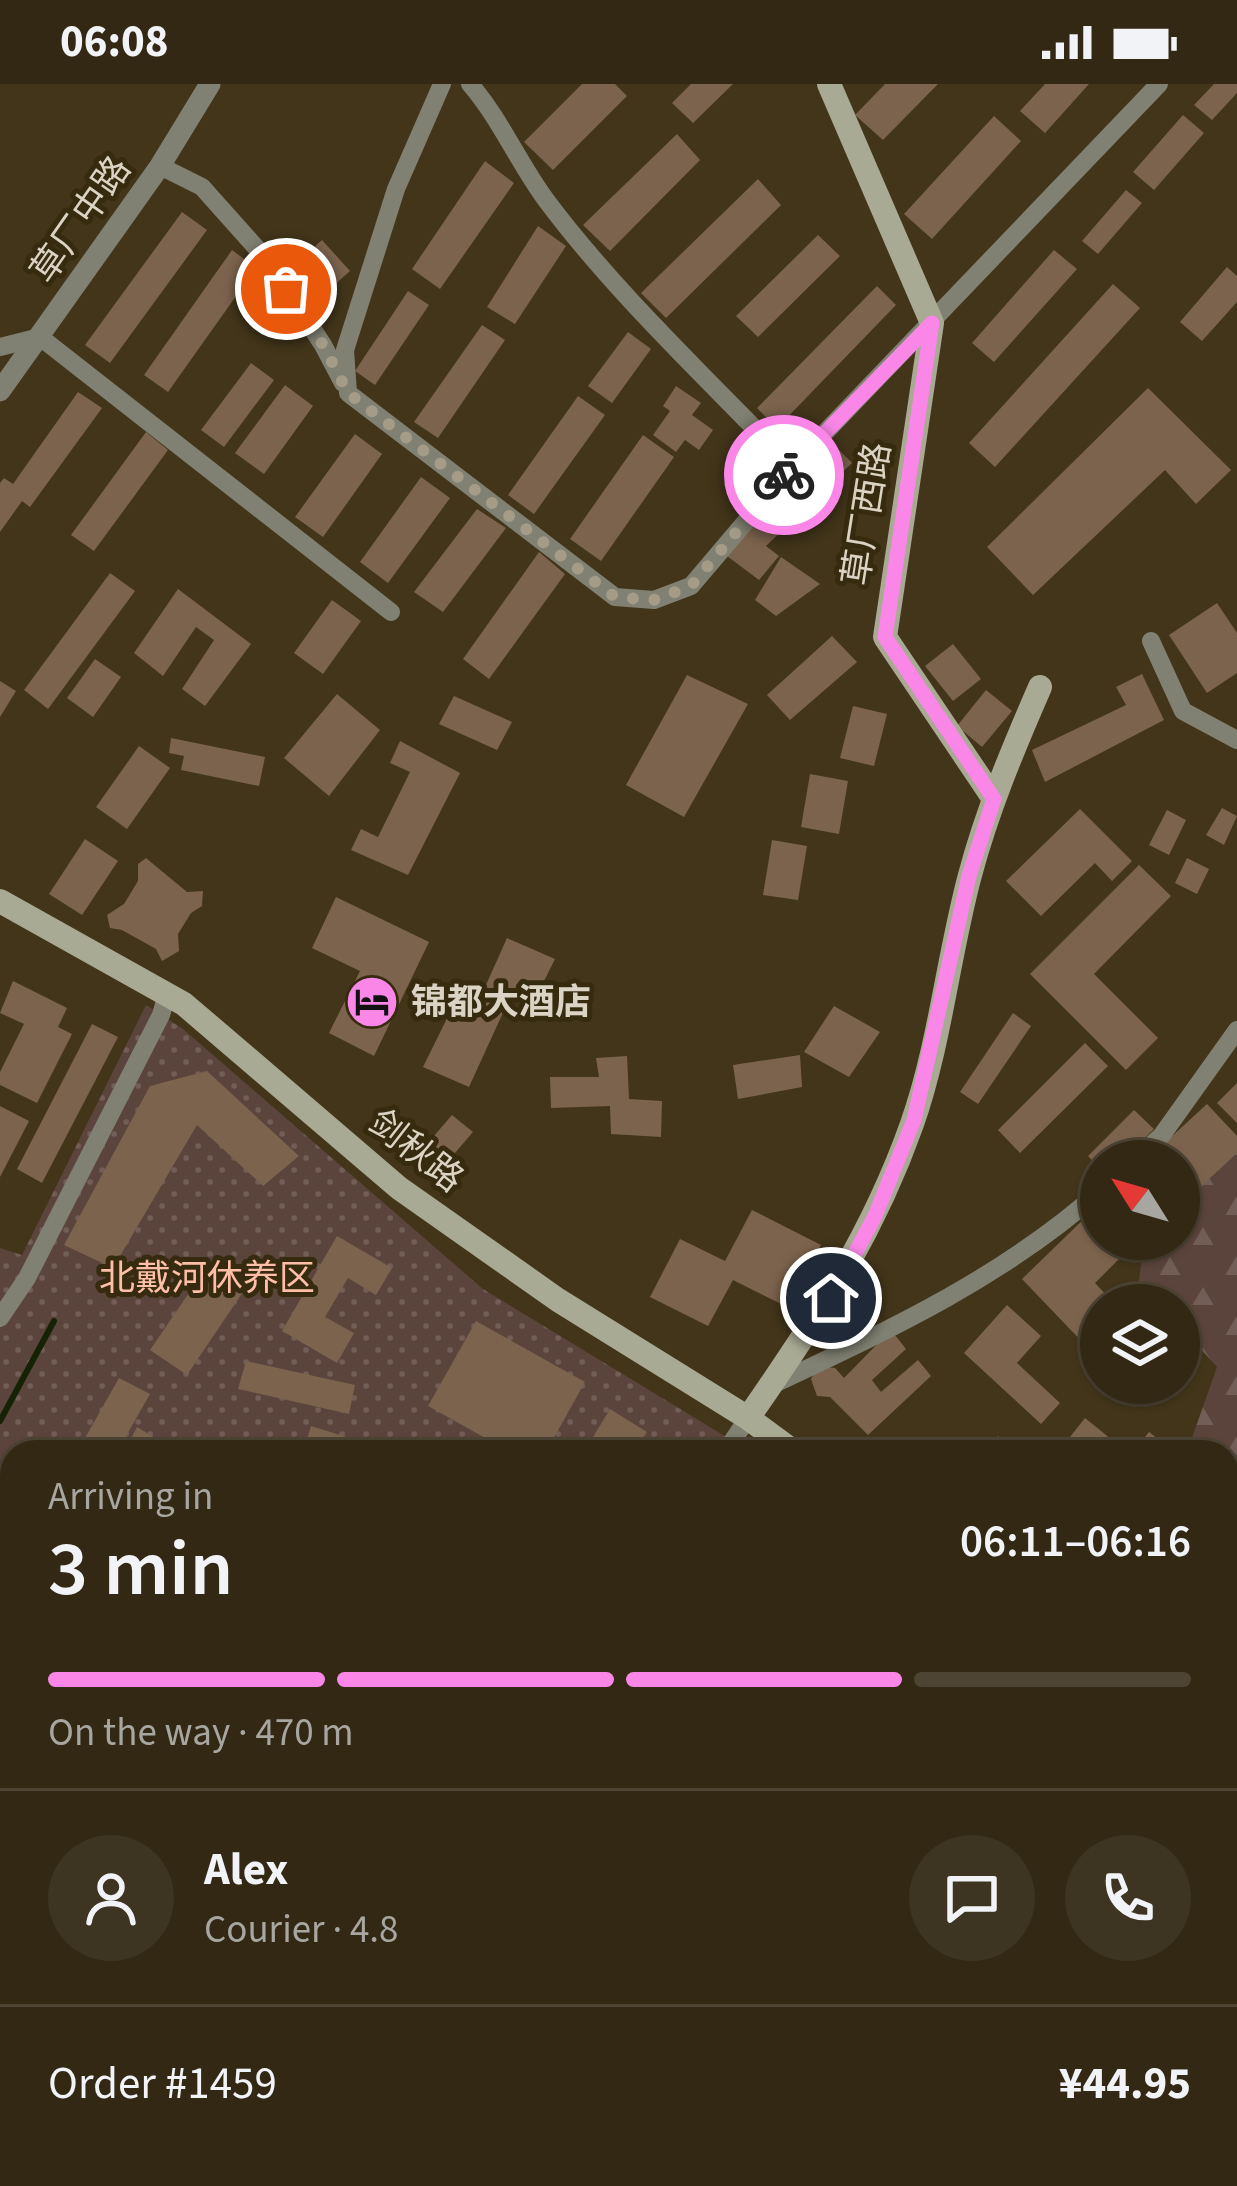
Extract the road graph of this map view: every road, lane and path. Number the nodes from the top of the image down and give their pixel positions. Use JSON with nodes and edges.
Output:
{"nodes":[{"id":1,"x":210,"y":84,"type":"edge"},
{"id":2,"x":442,"y":84,"type":"edge"},
{"id":3,"x":470,"y":84,"type":"edge"},
{"id":4,"x":829,"y":84,"type":"edge"},
{"id":5,"x":1159,"y":84,"type":"edge"},
{"id":6,"x":160,"y":166,"type":"junction"},
{"id":7,"x":932,"y":323,"type":"junction"},
{"id":8,"x":40,"y":337,"type":"junction"},
{"id":9,"x":0,"y":347,"type":"edge"},
{"id":10,"x":0,"y":391,"type":"edge"},
{"id":11,"x":348,"y":393,"type":"junction"},
{"id":12,"x":791,"y":467,"type":"junction"},
{"id":13,"x":391,"y":612,"type":"dead end"},
{"id":14,"x":1151,"y":640,"type":"dead end"},
{"id":15,"x":1040,"y":688,"type":"dead end"},
{"id":16,"x":1237,"y":740,"type":"edge"},
{"id":17,"x":994,"y":799,"type":"junction"},
{"id":18,"x":0,"y":901,"type":"edge"},
{"id":19,"x":167,"y":994,"type":"junction"},
{"id":20,"x":1237,"y":1030,"type":"edge"},
{"id":21,"x":1158,"y":1140,"type":"edge"},
{"id":22,"x":1080,"y":1209,"type":"edge"},
{"id":23,"x":0,"y":1318,"type":"edge"},
{"id":24,"x":770,"y":1386,"type":"junction"},
{"id":25,"x":748,"y":1418,"type":"junction"},
{"id":26,"x":733,"y":1440,"type":"edge"},
{"id":27,"x":778,"y":1440,"type":"edge"}],
"edges":[{"from":1,"to":6,"type":"street","name":"草厂中路"},
{"from":2,"to":11,"type":"street"},
{"from":3,"to":12,"type":"street"},
{"from":4,"to":7,"type":"main road"},
{"from":5,"to":7,"type":"street"},
{"from":6,"to":8,"type":"street","name":"草厂中路"},
{"from":6,"to":11,"type":"street"},
{"from":7,"to":12,"type":"street"},
{"from":7,"to":17,"type":"main road","name":"草厂西路"},
{"from":8,"to":9,"type":"street"},
{"from":8,"to":10,"type":"street","name":"草厂中路"},
{"from":8,"to":13,"type":"street"},
{"from":11,"to":12,"type":"street"},
{"from":14,"to":16,"type":"street"},
{"from":15,"to":17,"type":"main road"},
{"from":17,"to":24,"type":"main road"},
{"from":18,"to":19,"type":"main road","name":"剑秋路"},
{"from":19,"to":23,"type":"street"},
{"from":19,"to":25,"type":"main road","name":"剑秋路"},
{"from":20,"to":21,"type":"street"},
{"from":22,"to":24,"type":"street"},
{"from":24,"to":25,"type":"main road"},
{"from":25,"to":26,"type":"street"},
{"from":25,"to":27,"type":"main road","name":"剑秋路"}]}
